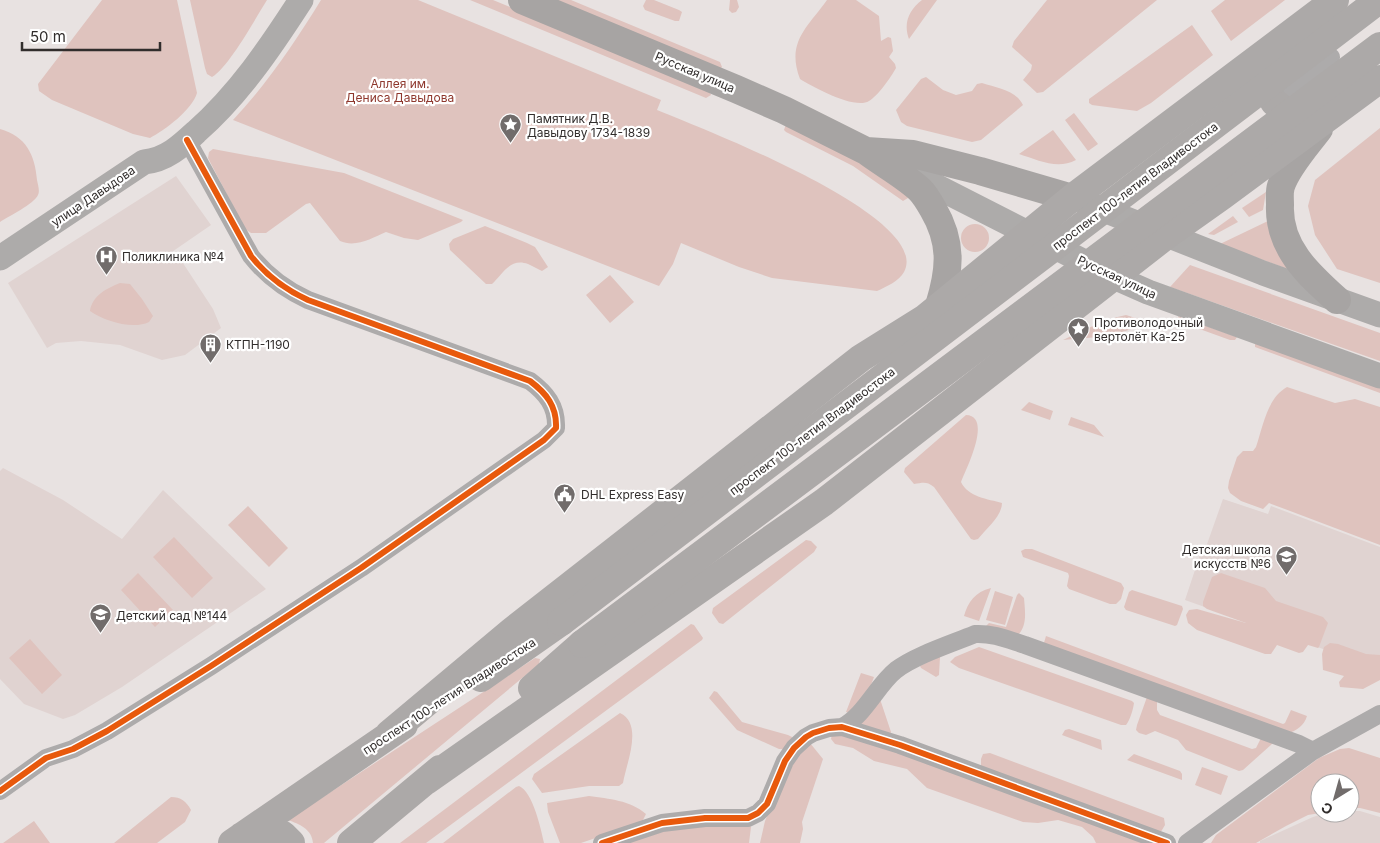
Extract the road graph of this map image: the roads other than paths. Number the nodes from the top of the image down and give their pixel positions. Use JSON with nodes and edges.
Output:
{"nodes":[{"id":1,"x":300,"y":0,"type":"edge"},
{"id":2,"x":522,"y":0,"type":"edge"},
{"id":3,"x":1335,"y":0,"type":"edge"},
{"id":4,"x":1379,"y":0,"type":"edge"},
{"id":5,"x":1380,"y":46,"type":"edge"},
{"id":6,"x":1262,"y":56,"type":"junction"},
{"id":7,"x":1331,"y":57,"type":"dead end"},
{"id":8,"x":1380,"y":79,"type":"edge"},
{"id":9,"x":1274,"y":102,"type":"junction"},
{"id":10,"x":1326,"y":119,"type":"junction"},
{"id":11,"x":187,"y":140,"type":"junction"},
{"id":12,"x":866,"y":151,"type":"junction"},
{"id":13,"x":1072,"y":198,"type":"junction"},
{"id":14,"x":1028,"y":233,"type":"junction"},
{"id":15,"x":1167,"y":235,"type":"junction"},
{"id":16,"x":0,"y":258,"type":"edge"},
{"id":17,"x":1114,"y":277,"type":"junction"},
{"id":18,"x":1337,"y":300,"type":"junction"},
{"id":19,"x":939,"y":306,"type":"junction"},
{"id":20,"x":1380,"y":315,"type":"edge"},
{"id":21,"x":882,"y":344,"type":"junction"},
{"id":22,"x":1380,"y":376,"type":"edge"},
{"id":23,"x":925,"y":424,"type":"junction"},
{"id":24,"x":1380,"y":714,"type":"edge"},
{"id":25,"x":842,"y":727,"type":"junction"},
{"id":26,"x":389,"y":734,"type":"junction"},
{"id":27,"x":1313,"y":751,"type":"junction"},
{"id":28,"x":426,"y":781,"type":"junction"},
{"id":29,"x":0,"y":791,"type":"edge"},
{"id":30,"x":364,"y":839,"type":"edge"},
{"id":31,"x":237,"y":840,"type":"edge"},
{"id":32,"x":291,"y":843,"type":"edge"},
{"id":33,"x":602,"y":843,"type":"edge"},
{"id":34,"x":1167,"y":843,"type":"edge"},
{"id":35,"x":1187,"y":843,"type":"edge"}],
"edges":[{"from":1,"to":11,"type":"main road","name":"улица Давыдова"},
{"from":2,"to":12,"type":"main road","name":"Русская улица"},
{"from":3,"to":6,"type":"highway"},
{"from":4,"to":26,"type":"highway","name":"проспект 100-летия Владивостока","bridge":true},
{"from":5,"to":28,"type":"highway","bridge":true},
{"from":6,"to":9,"type":"highway"},
{"from":6,"to":13,"type":"highway"},
{"from":7,"to":9,"type":"street"},
{"from":8,"to":10,"type":"highway"},
{"from":9,"to":10,"type":"highway"},
{"from":10,"to":15,"type":"highway"},
{"from":10,"to":18,"type":"main road"},
{"from":11,"to":16,"type":"main road","name":"улица Давыдова"},
{"from":11,"to":29,"type":"street"},
{"from":12,"to":13,"type":"main road","name":"Русская улица"},
{"from":12,"to":14,"type":"main road","name":"Русская улица"},
{"from":12,"to":19,"type":"main road"},
{"from":13,"to":14,"type":"highway"},
{"from":13,"to":15,"type":"main road","name":"Русская улица"},
{"from":14,"to":17,"type":"main road","name":"Русская улица"},
{"from":14,"to":19,"type":"highway"},
{"from":15,"to":17,"type":"highway"},
{"from":15,"to":18,"type":"main road","name":"Русская улица"},
{"from":17,"to":22,"type":"main road","name":"Русская улица"},
{"from":17,"to":23,"type":"highway"},
{"from":18,"to":20,"type":"main road","name":"Русская улица"},
{"from":19,"to":21,"type":"highway"},
{"from":21,"to":23,"type":"highway"},
{"from":21,"to":26,"type":"highway"},
{"from":23,"to":28,"type":"highway"},
{"from":24,"to":27,"type":"street"},
{"from":25,"to":27,"type":"street"},
{"from":25,"to":33,"type":"street"},
{"from":25,"to":34,"type":"street"},
{"from":26,"to":31,"type":"highway","name":"проспект 100-летия Владивостока"},
{"from":27,"to":35,"type":"street"},
{"from":28,"to":30,"type":"highway"},
{"from":31,"to":32,"type":"highway"}]}
